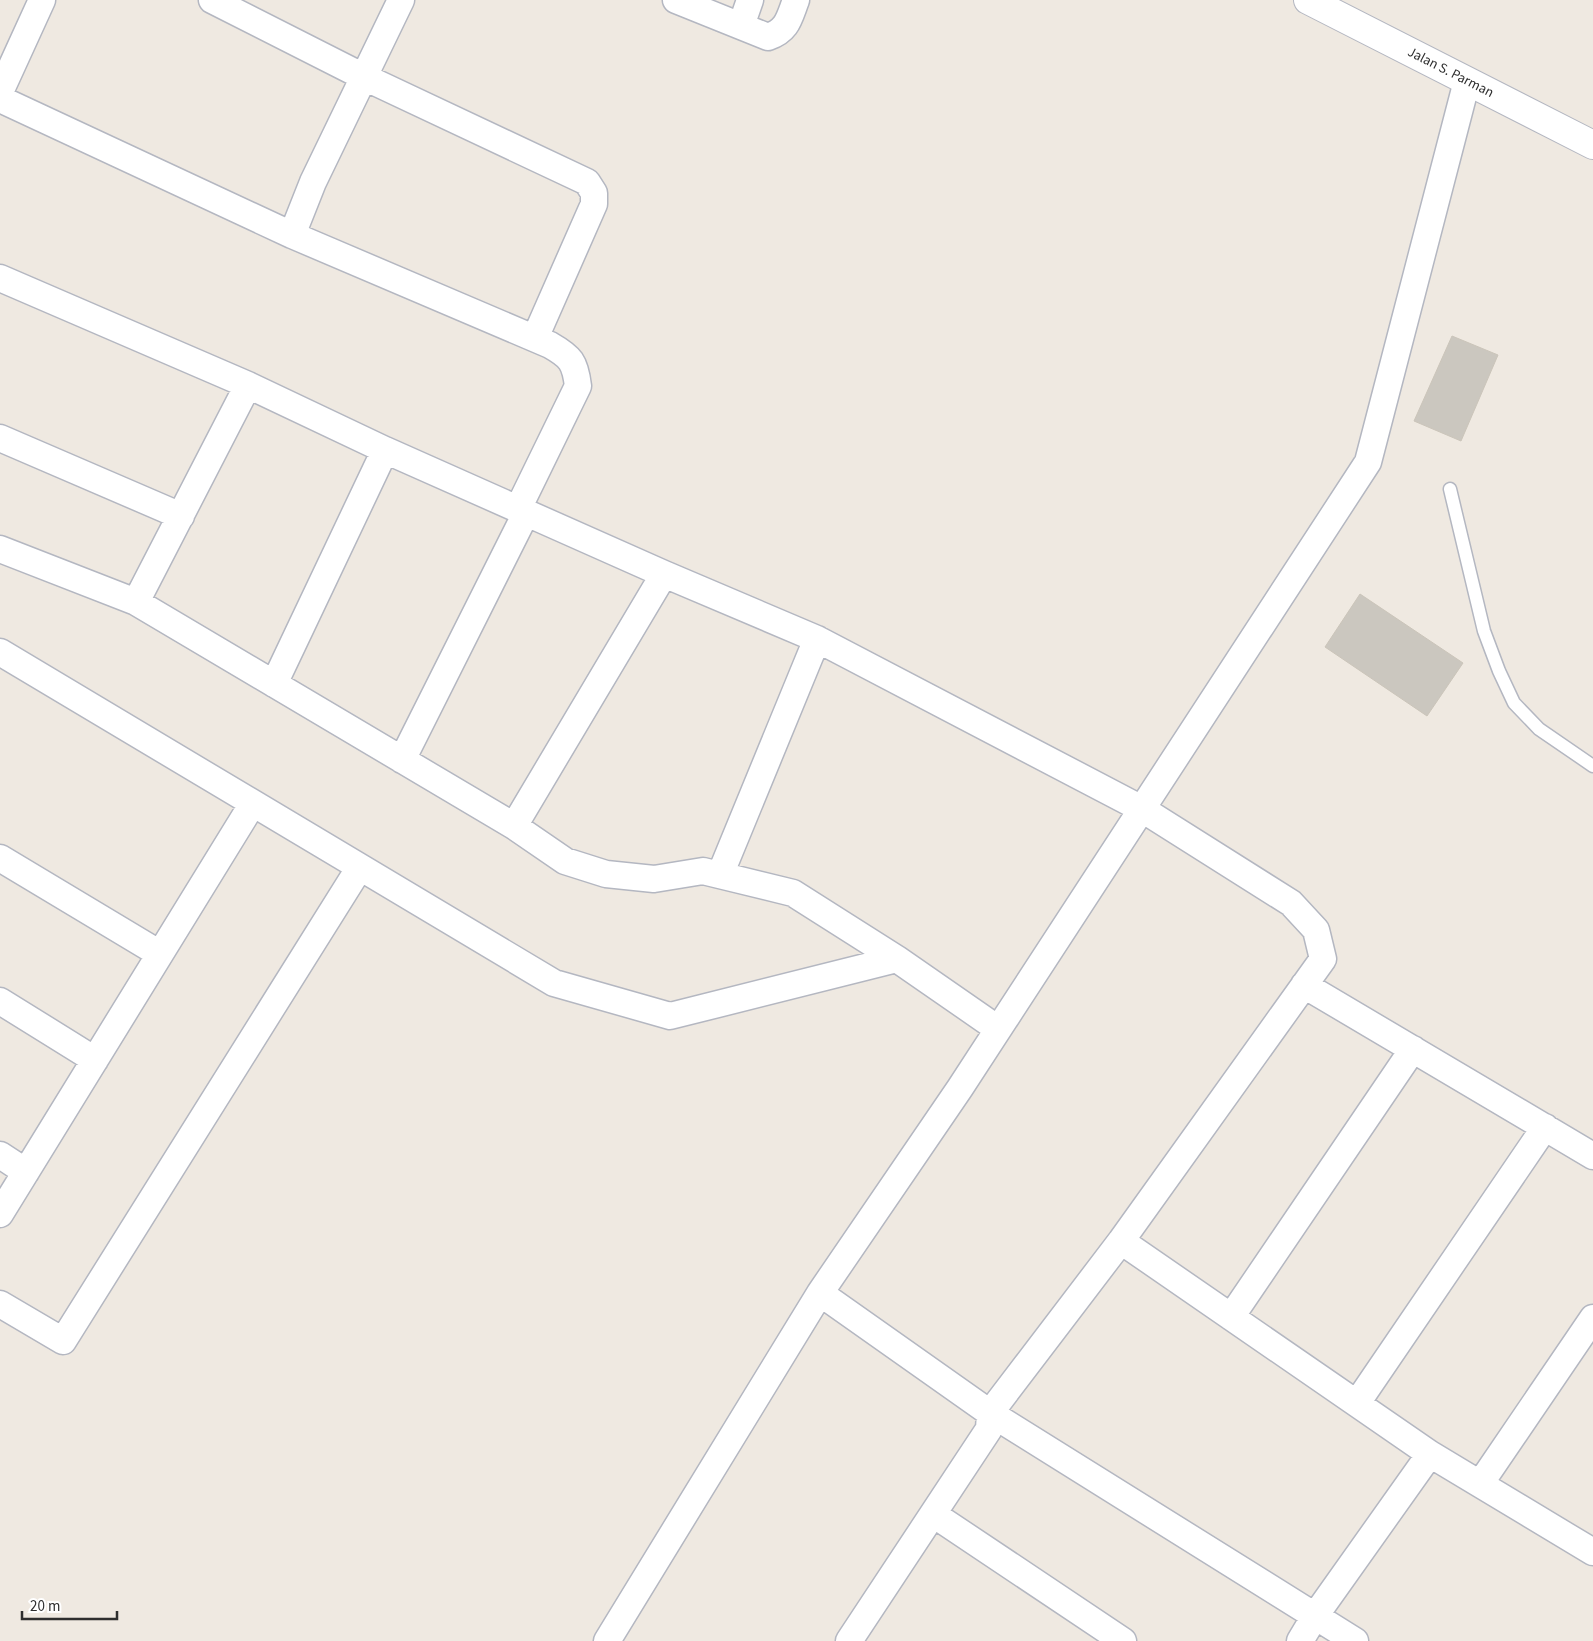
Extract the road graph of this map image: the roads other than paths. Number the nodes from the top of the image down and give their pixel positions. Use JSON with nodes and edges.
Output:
{"nodes":[{"id":1,"x":42,"y":0,"type":"edge"},
{"id":2,"x":212,"y":0,"type":"edge"},
{"id":3,"x":402,"y":0,"type":"edge"},
{"id":4,"x":676,"y":0,"type":"edge"},
{"id":5,"x":750,"y":0,"type":"edge"},
{"id":6,"x":796,"y":0,"type":"edge"},
{"id":7,"x":1308,"y":0,"type":"edge"},
{"id":8,"x":741,"y":26,"type":"junction"},
{"id":9,"x":364,"y":77,"type":"junction"},
{"id":10,"x":1467,"y":81,"type":"junction"},
{"id":11,"x":0,"y":92,"type":"edge"},
{"id":12,"x":0,"y":100,"type":"edge"},
{"id":13,"x":1593,"y":145,"type":"edge"},
{"id":14,"x":292,"y":234,"type":"junction"},
{"id":15,"x":0,"y":278,"type":"edge"},
{"id":16,"x":534,"y":338,"type":"junction"},
{"id":17,"x":248,"y":385,"type":"junction"},
{"id":18,"x":0,"y":438,"type":"edge"},
{"id":19,"x":385,"y":450,"type":"junction"},
{"id":20,"x":1450,"y":489,"type":"dead end"},
{"id":21,"x":522,"y":511,"type":"junction"},
{"id":22,"x":181,"y":516,"type":"junction"},
{"id":23,"x":0,"y":548,"type":"edge"},
{"id":24,"x":664,"y":574,"type":"junction"},
{"id":25,"x":136,"y":602,"type":"junction"},
{"id":26,"x":816,"y":639,"type":"junction"},
{"id":27,"x":0,"y":652,"type":"edge"},
{"id":28,"x":274,"y":684,"type":"junction"},
{"id":29,"x":402,"y":760,"type":"junction"},
{"id":30,"x":1593,"y":766,"type":"edge"},
{"id":31,"x":253,"y":804,"type":"junction"},
{"id":32,"x":1142,"y":809,"type":"junction"},
{"id":33,"x":514,"y":826,"type":"junction"},
{"id":34,"x":0,"y":858,"type":"edge"},
{"id":35,"x":360,"y":867,"type":"junction"},
{"id":36,"x":720,"y":876,"type":"junction"},
{"id":37,"x":160,"y":954,"type":"junction"},
{"id":38,"x":897,"y":959,"type":"junction"},
{"id":39,"x":1304,"y":985,"type":"junction"},
{"id":40,"x":0,"y":1001,"type":"edge"},
{"id":41,"x":998,"y":1029,"type":"junction"},
{"id":42,"x":1413,"y":1049,"type":"junction"},
{"id":43,"x":95,"y":1060,"type":"junction"},
{"id":44,"x":1545,"y":1127,"type":"junction"},
{"id":45,"x":0,"y":1155,"type":"edge"},
{"id":46,"x":1593,"y":1156,"type":"edge"},
{"id":47,"x":26,"y":1172,"type":"junction"},
{"id":48,"x":0,"y":1214,"type":"edge"},
{"id":49,"x":1121,"y":1241,"type":"junction"},
{"id":50,"x":820,"y":1293,"type":"junction"},
{"id":51,"x":0,"y":1304,"type":"edge"},
{"id":52,"x":1231,"y":1317,"type":"junction"},
{"id":53,"x":1593,"y":1318,"type":"edge"},
{"id":54,"x":1357,"y":1403,"type":"junction"},
{"id":55,"x":990,"y":1414,"type":"junction"},
{"id":56,"x":1430,"y":1454,"type":"junction"},
{"id":57,"x":1480,"y":1484,"type":"junction"},
{"id":58,"x":933,"y":1514,"type":"junction"},
{"id":59,"x":1593,"y":1552,"type":"edge"},
{"id":60,"x":1315,"y":1616,"type":"junction"},
{"id":61,"x":855,"y":1639,"type":"edge"},
{"id":62,"x":607,"y":1641,"type":"edge"},
{"id":63,"x":1123,"y":1641,"type":"edge"},
{"id":64,"x":1300,"y":1641,"type":"edge"},
{"id":65,"x":1356,"y":1641,"type":"edge"}],
"edges":[{"from":1,"to":11,"type":"street"},
{"from":2,"to":9,"type":"street"},
{"from":3,"to":9,"type":"street"},
{"from":4,"to":8,"type":"street"},
{"from":5,"to":8,"type":"street"},
{"from":6,"to":8,"type":"street"},
{"from":7,"to":10,"type":"main road","name":"Jalan S. Parman"},
{"from":9,"to":14,"type":"street"},
{"from":9,"to":16,"type":"street"},
{"from":10,"to":13,"type":"main road","name":"Jalan S. Parman"},
{"from":10,"to":32,"type":"street"},
{"from":12,"to":14,"type":"street"},
{"from":14,"to":16,"type":"street"},
{"from":15,"to":17,"type":"street"},
{"from":16,"to":21,"type":"street"},
{"from":17,"to":19,"type":"street"},
{"from":17,"to":22,"type":"street"},
{"from":18,"to":22,"type":"street"},
{"from":19,"to":21,"type":"street"},
{"from":19,"to":28,"type":"street"},
{"from":20,"to":30,"type":"lane"},
{"from":21,"to":24,"type":"street"},
{"from":21,"to":29,"type":"street"},
{"from":22,"to":25,"type":"street"},
{"from":23,"to":25,"type":"street"},
{"from":24,"to":26,"type":"street"},
{"from":24,"to":33,"type":"street"},
{"from":25,"to":28,"type":"street"},
{"from":26,"to":32,"type":"street"},
{"from":26,"to":36,"type":"street"},
{"from":27,"to":31,"type":"street"},
{"from":28,"to":29,"type":"street"},
{"from":29,"to":33,"type":"street"},
{"from":31,"to":35,"type":"street"},
{"from":31,"to":37,"type":"street"},
{"from":32,"to":39,"type":"street"},
{"from":32,"to":41,"type":"street"},
{"from":33,"to":36,"type":"street"},
{"from":34,"to":37,"type":"street"},
{"from":35,"to":38,"type":"street"},
{"from":35,"to":51,"type":"street"},
{"from":36,"to":38,"type":"street"},
{"from":37,"to":43,"type":"street"},
{"from":38,"to":41,"type":"street"},
{"from":39,"to":42,"type":"street"},
{"from":39,"to":49,"type":"street"},
{"from":40,"to":43,"type":"street"},
{"from":41,"to":50,"type":"street"},
{"from":42,"to":44,"type":"street"},
{"from":42,"to":52,"type":"street"},
{"from":43,"to":47,"type":"street"},
{"from":44,"to":46,"type":"street"},
{"from":44,"to":54,"type":"street"},
{"from":45,"to":47,"type":"street"},
{"from":47,"to":48,"type":"street"},
{"from":49,"to":52,"type":"street"},
{"from":49,"to":55,"type":"street"},
{"from":50,"to":55,"type":"street"},
{"from":50,"to":62,"type":"street"},
{"from":52,"to":54,"type":"street"},
{"from":53,"to":57,"type":"street"},
{"from":54,"to":56,"type":"street"},
{"from":55,"to":58,"type":"street"},
{"from":55,"to":60,"type":"street"},
{"from":56,"to":57,"type":"street"},
{"from":56,"to":60,"type":"street"},
{"from":57,"to":59,"type":"street"},
{"from":58,"to":61,"type":"street"},
{"from":58,"to":63,"type":"street"},
{"from":60,"to":64,"type":"street"},
{"from":60,"to":65,"type":"street"}]}
